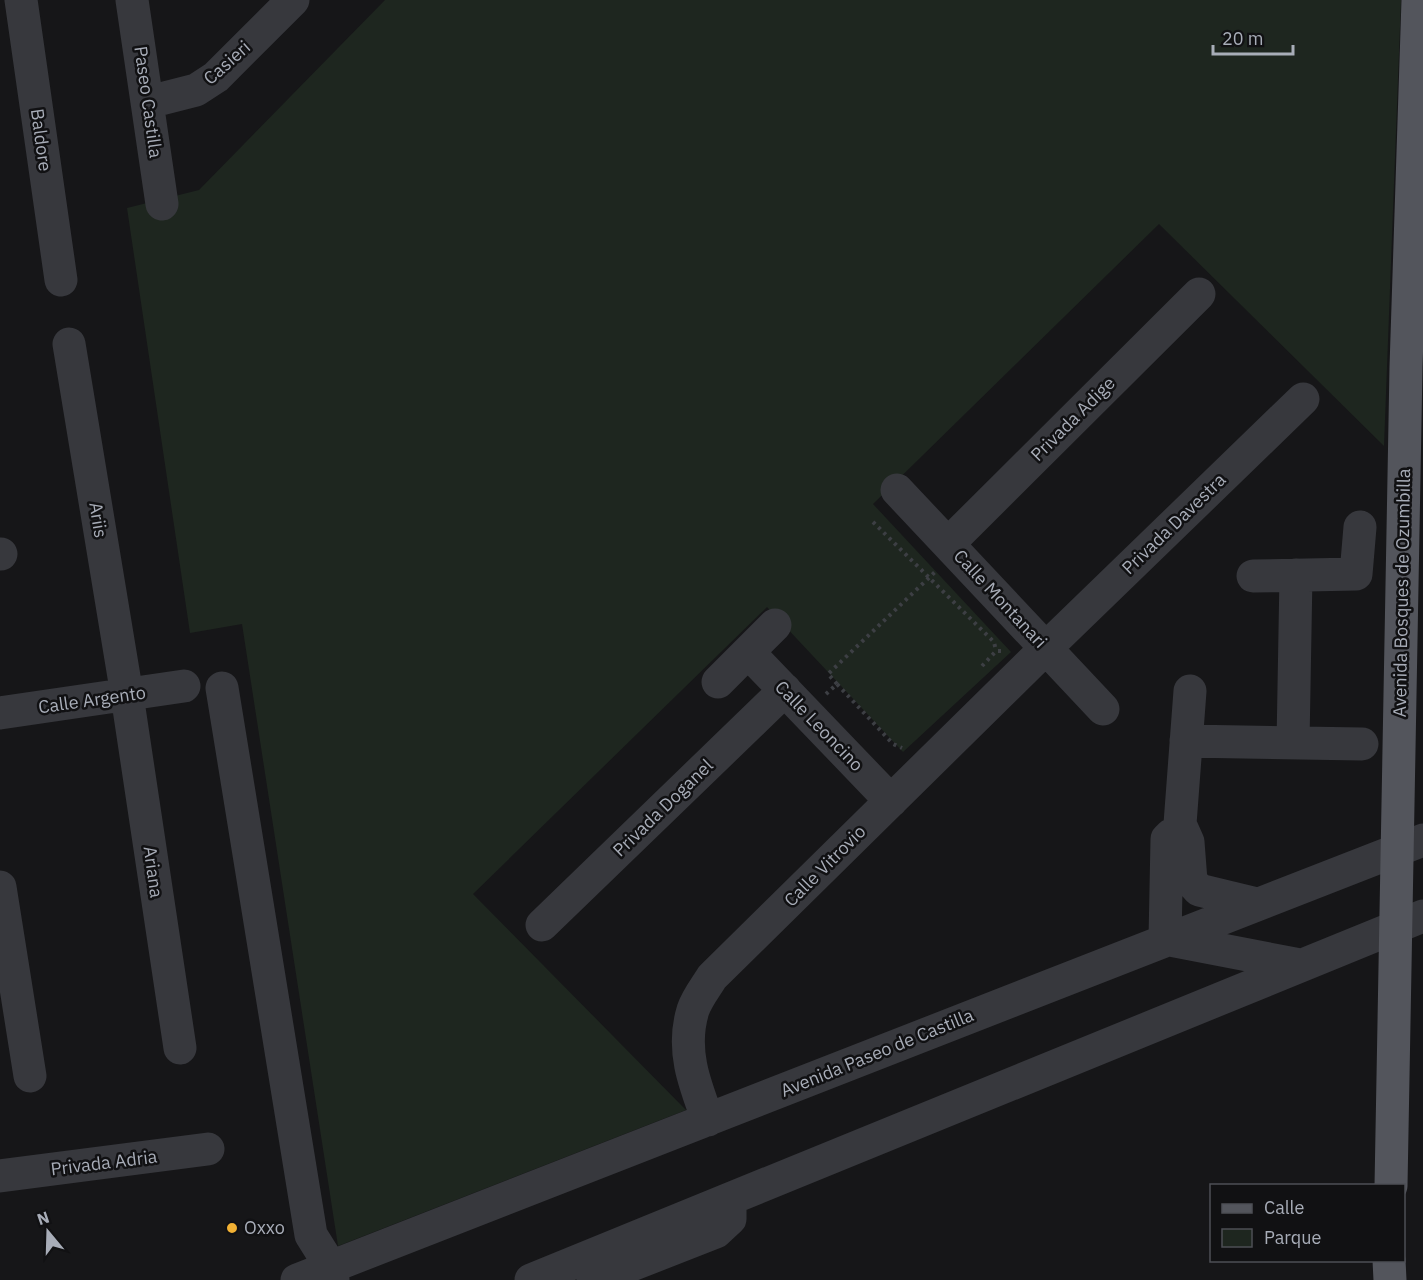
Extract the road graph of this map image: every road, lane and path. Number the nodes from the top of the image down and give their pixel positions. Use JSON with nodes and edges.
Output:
{"nodes":[{"id":1,"x":21,"y":0,"type":"edge"},
{"id":2,"x":132,"y":0,"type":"edge"},
{"id":3,"x":293,"y":0,"type":"edge"},
{"id":4,"x":1418,"y":0,"type":"edge"},
{"id":5,"x":148,"y":102,"type":"junction"},
{"id":6,"x":162,"y":204,"type":"dead end"},
{"id":7,"x":61,"y":280,"type":"dead end"},
{"id":8,"x":1198,"y":294,"type":"dead end"},
{"id":9,"x":69,"y":344,"type":"dead end"},
{"id":10,"x":1303,"y":399,"type":"dead end"},
{"id":11,"x":897,"y":490,"type":"dead end"},
{"id":12,"x":873,"y":522,"type":"dead end"},
{"id":13,"x":1360,"y":527,"type":"dead end"},
{"id":14,"x":952,"y":548,"type":"junction"},
{"id":15,"x":1296,"y":575,"type":"junction"},
{"id":16,"x":1253,"y":576,"type":"dead end"},
{"id":17,"x":930,"y":578,"type":"junction"},
{"id":18,"x":775,"y":625,"type":"dead end"},
{"id":19,"x":1046,"y":648,"type":"junction"},
{"id":20,"x":996,"y":651,"type":"dead end"},
{"id":21,"x":748,"y":652,"type":"junction"},
{"id":22,"x":718,"y":682,"type":"dead end"},
{"id":23,"x":837,"y":684,"type":"junction"},
{"id":24,"x":184,"y":686,"type":"dead end"},
{"id":25,"x":222,"y":688,"type":"dead end"},
{"id":26,"x":1190,"y":691,"type":"dead end"},
{"id":27,"x":127,"y":695,"type":"junction"},
{"id":28,"x":795,"y":702,"type":"junction"},
{"id":29,"x":1102,"y":709,"type":"dead end"},
{"id":30,"x":0,"y":713,"type":"edge"},
{"id":31,"x":1186,"y":741,"type":"junction"},
{"id":32,"x":1293,"y":743,"type":"junction"},
{"id":33,"x":1362,"y":744,"type":"dead end"},
{"id":34,"x":923,"y":768,"type":"junction"},
{"id":35,"x":891,"y":801,"type":"junction"},
{"id":36,"x":1410,"y":846,"type":"edge"},
{"id":37,"x":1179,"y":885,"type":"junction"},
{"id":38,"x":0,"y":887,"type":"edge"},
{"id":39,"x":1257,"y":904,"type":"junction"},
{"id":40,"x":1410,"y":921,"type":"edge"},
{"id":41,"x":542,"y":925,"type":"dead end"},
{"id":42,"x":1165,"y":939,"type":"junction"},
{"id":43,"x":1300,"y":965,"type":"junction"},
{"id":44,"x":180,"y":1048,"type":"dead end"},
{"id":45,"x":30,"y":1076,"type":"dead end"},
{"id":46,"x":708,"y":1120,"type":"junction"},
{"id":47,"x":208,"y":1149,"type":"dead end"},
{"id":48,"x":0,"y":1176,"type":"edge"},
{"id":49,"x":1391,"y":1184,"type":"edge"},
{"id":50,"x":730,"y":1200,"type":"junction"},
{"id":51,"x":311,"y":1235,"type":"junction"},
{"id":52,"x":1389,"y":1262,"type":"edge"},
{"id":53,"x":332,"y":1273,"type":"edge"},
{"id":54,"x":298,"y":1280,"type":"edge"},
{"id":55,"x":531,"y":1280,"type":"edge"},
{"id":56,"x":593,"y":1280,"type":"edge"},
{"id":57,"x":1390,"y":1280,"type":"edge"}],
"edges":[{"from":1,"to":7,"type":"street","name":"Baldore"},
{"from":2,"to":5,"type":"street","name":"Paseo Castilla"},
{"from":3,"to":5,"type":"street","name":"Casieri"},
{"from":4,"to":36,"type":"main road","name":"Avenida Bosques de Ozumbilla"},
{"from":5,"to":6,"type":"street","name":"Paseo Castilla"},
{"from":8,"to":14,"type":"street","name":"Privada Adige"},
{"from":9,"to":27,"type":"street","name":"Ariis"},
{"from":10,"to":19,"type":"street","name":"Privada Davestra"},
{"from":11,"to":14,"type":"street","name":"Calle Montanari"},
{"from":12,"to":17,"type":"path"},
{"from":13,"to":15,"type":"street"},
{"from":14,"to":17,"type":"path"},
{"from":14,"to":19,"type":"street","name":"Calle Montanari"},
{"from":15,"to":16,"type":"street"},
{"from":15,"to":32,"type":"street"},
{"from":17,"to":20,"type":"path"},
{"from":17,"to":23,"type":"path"},
{"from":18,"to":21,"type":"street"},
{"from":19,"to":29,"type":"street","name":"Calle Montanari"},
{"from":19,"to":34,"type":"street","name":"Calle Vitrovio"},
{"from":21,"to":22,"type":"street"},
{"from":21,"to":28,"type":"street","name":"Calle Leoncino"},
{"from":23,"to":28,"type":"path"},
{"from":23,"to":34,"type":"path"},
{"from":24,"to":27,"type":"street","name":"Calle Argento"},
{"from":25,"to":51,"type":"street"},
{"from":26,"to":31,"type":"street"},
{"from":27,"to":30,"type":"street","name":"Calle Argento"},
{"from":27,"to":44,"type":"street","name":"Ariana"},
{"from":28,"to":35,"type":"street","name":"Calle Leoncino"},
{"from":28,"to":41,"type":"street","name":"Privada Doganel"},
{"from":31,"to":32,"type":"street"},
{"from":31,"to":37,"type":"street"},
{"from":32,"to":33,"type":"street"},
{"from":34,"to":35,"type":"street","name":"Calle Vitrovio"},
{"from":35,"to":46,"type":"street","name":"Calle Vitrovio"},
{"from":36,"to":39,"type":"street","name":"Avenida Paseo de Castilla"},
{"from":36,"to":40,"type":"main road","name":"Avenida Bosques de Ozumbilla"},
{"from":37,"to":39,"type":"street"},
{"from":37,"to":42,"type":"street"},
{"from":38,"to":45,"type":"street"},
{"from":39,"to":42,"type":"street","name":"Avenida Paseo de Castilla"},
{"from":40,"to":43,"type":"street"},
{"from":40,"to":49,"type":"main road","name":"Avenida Bosques de Ozumbilla"},
{"from":42,"to":43,"type":"street"},
{"from":42,"to":46,"type":"street","name":"Avenida Paseo de Castilla"},
{"from":43,"to":50,"type":"street"},
{"from":46,"to":53,"type":"street","name":"Avenida Paseo de Castilla"},
{"from":47,"to":48,"type":"street","name":"Privada Adria"},
{"from":50,"to":55,"type":"street"},
{"from":50,"to":56,"type":"street"},
{"from":51,"to":53,"type":"street"},
{"from":51,"to":54,"type":"street"},
{"from":52,"to":57,"type":"main road"},
{"from":53,"to":54,"type":"street","name":"Avenida Paseo de Castilla"}]}
